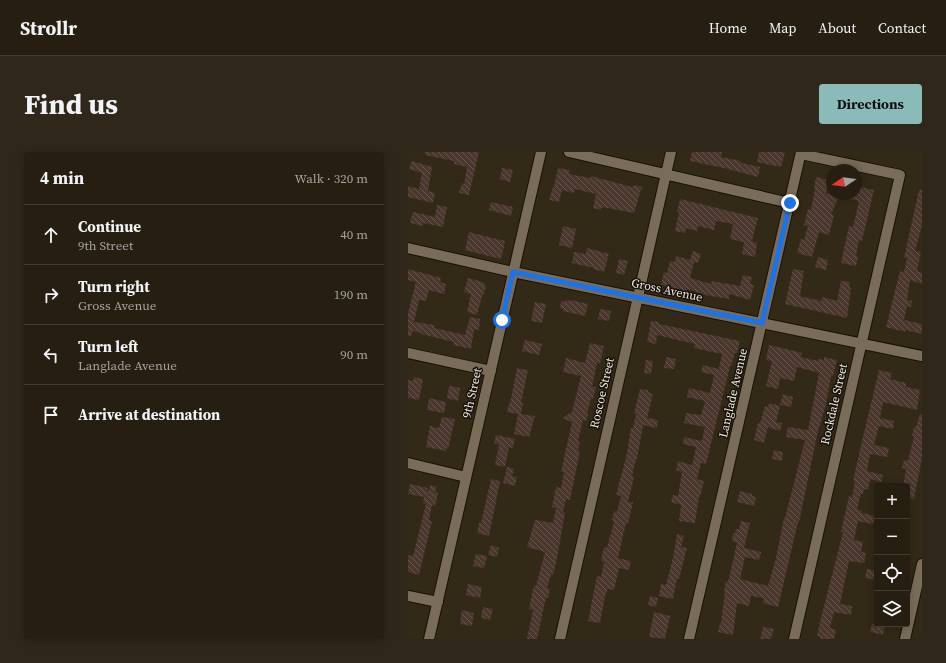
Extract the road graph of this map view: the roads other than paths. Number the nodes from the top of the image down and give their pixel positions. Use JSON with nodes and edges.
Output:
{"nodes":[{"id":1,"x":541,"y":152,"type":"edge"},
{"id":2,"x":569,"y":152,"type":"edge"},
{"id":3,"x":671,"y":152,"type":"edge"},
{"id":4,"x":801,"y":153,"type":"edge"},
{"id":5,"x":666,"y":174,"type":"junction"},
{"id":6,"x":790,"y":203,"type":"junction"},
{"id":7,"x":408,"y":248,"type":"edge"},
{"id":8,"x":513,"y":272,"type":"junction"},
{"id":9,"x":637,"y":297,"type":"junction"},
{"id":10,"x":762,"y":323,"type":"junction"},
{"id":11,"x":862,"y":343,"type":"junction"},
{"id":12,"x":408,"y":353,"type":"edge"},
{"id":13,"x":922,"y":356,"type":"edge"},
{"id":14,"x":491,"y":371,"type":"junction"},
{"id":15,"x":408,"y":463,"type":"edge"},
{"id":16,"x":466,"y":477,"type":"junction"},
{"id":17,"x":922,"y":564,"type":"edge"},
{"id":18,"x":408,"y":596,"type":"edge"},
{"id":19,"x":438,"y":602,"type":"junction"},
{"id":20,"x":429,"y":639,"type":"edge"},
{"id":21,"x":560,"y":639,"type":"edge"},
{"id":22,"x":689,"y":639,"type":"edge"},
{"id":23,"x":794,"y":639,"type":"edge"},
{"id":24,"x":905,"y":639,"type":"edge"}],
"edges":[{"from":1,"to":8,"type":"street","name":"9th Street"},
{"from":2,"to":5,"type":"street"},
{"from":3,"to":5,"type":"street","name":"Roscoe Street"},
{"from":4,"to":6,"type":"street","name":"Langlade Avenue"},
{"from":4,"to":11,"type":"street","name":"Rockdale Street"},
{"from":5,"to":6,"type":"street"},
{"from":5,"to":9,"type":"street","name":"Roscoe Street"},
{"from":6,"to":10,"type":"street","name":"Langlade Avenue"},
{"from":7,"to":8,"type":"street","name":"Gross Avenue"},
{"from":8,"to":9,"type":"street","name":"Gross Avenue"},
{"from":8,"to":14,"type":"street","name":"9th Street"},
{"from":9,"to":10,"type":"street","name":"Gross Avenue"},
{"from":9,"to":21,"type":"street","name":"Roscoe Street"},
{"from":10,"to":11,"type":"street","name":"Gross Avenue"},
{"from":10,"to":22,"type":"street","name":"Langlade Avenue"},
{"from":11,"to":13,"type":"street","name":"Gross Avenue"},
{"from":11,"to":23,"type":"street","name":"Rockdale Street"},
{"from":12,"to":14,"type":"street"},
{"from":14,"to":16,"type":"street","name":"9th Street"},
{"from":15,"to":16,"type":"street"},
{"from":16,"to":19,"type":"street","name":"9th Street"},
{"from":17,"to":24,"type":"street"},
{"from":18,"to":19,"type":"street"},
{"from":19,"to":20,"type":"street","name":"9th Street"}]}
